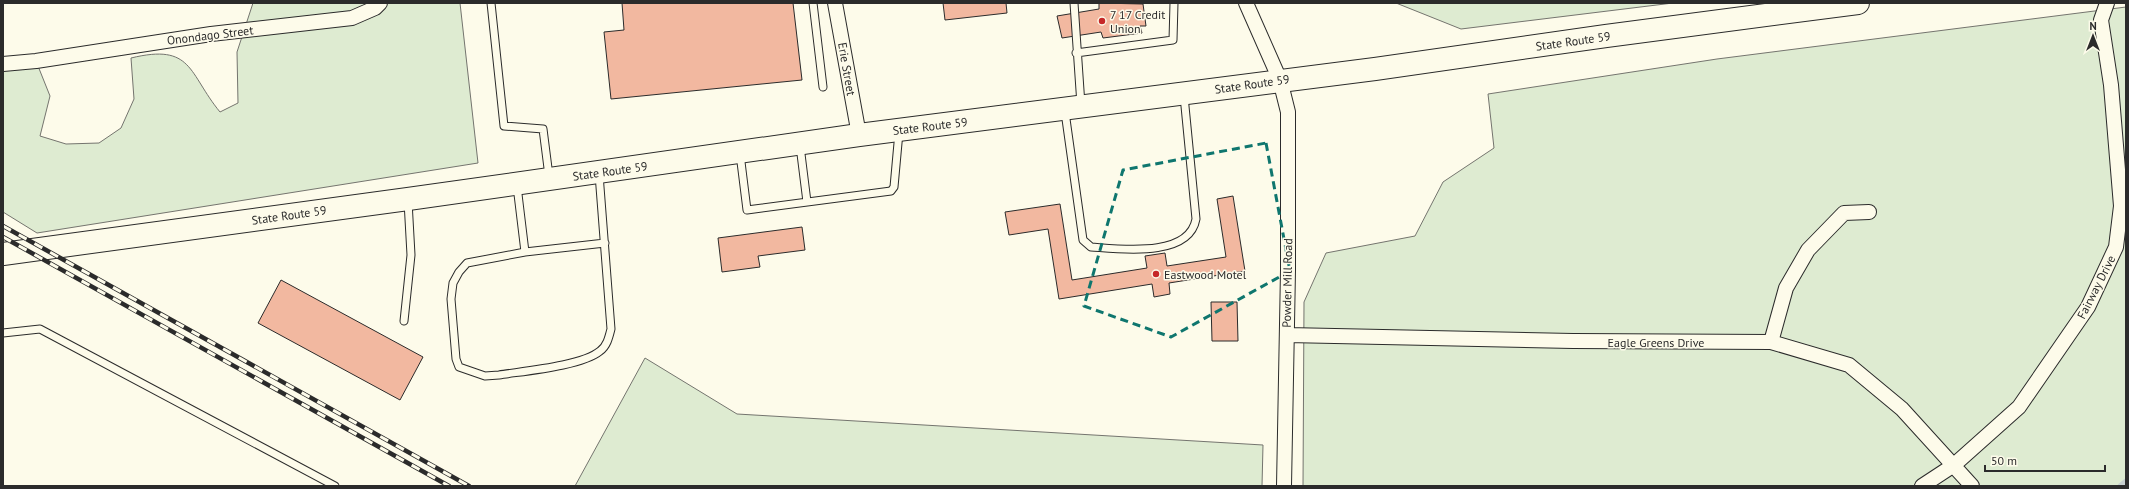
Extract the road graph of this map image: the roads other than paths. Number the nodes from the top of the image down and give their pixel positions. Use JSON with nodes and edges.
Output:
{"nodes":[{"id":1,"x":380,"y":3,"type":"edge"},
{"id":2,"x":491,"y":3,"type":"edge"},
{"id":3,"x":812,"y":3,"type":"edge"},
{"id":4,"x":835,"y":3,"type":"edge"},
{"id":5,"x":1074,"y":3,"type":"edge"},
{"id":6,"x":1174,"y":3,"type":"edge"},
{"id":7,"x":1246,"y":3,"type":"edge"},
{"id":8,"x":1858,"y":3,"type":"edge"},
{"id":9,"x":2106,"y":3,"type":"edge"},
{"id":10,"x":1076,"y":53,"type":"junction"},
{"id":11,"x":3,"y":64,"type":"edge"},
{"id":12,"x":1280,"y":80,"type":"junction"},
{"id":13,"x":823,"y":87,"type":"dead end"},
{"id":14,"x":1184,"y":94,"type":"junction"},
{"id":15,"x":1073,"y":108,"type":"junction"},
{"id":16,"x":899,"y":130,"type":"junction"},
{"id":17,"x":859,"y":135,"type":"junction"},
{"id":18,"x":800,"y":144,"type":"junction"},
{"id":19,"x":740,"y":152,"type":"junction"},
{"id":20,"x":599,"y":173,"type":"junction"},
{"id":21,"x":550,"y":180,"type":"junction"},
{"id":22,"x":516,"y":184,"type":"junction"},
{"id":23,"x":408,"y":199,"type":"junction"},
{"id":24,"x":808,"y":202,"type":"junction"},
{"id":25,"x":1869,"y":212,"type":"dead end"},
{"id":26,"x":605,"y":243,"type":"junction"},
{"id":27,"x":525,"y":252,"type":"junction"},
{"id":28,"x":3,"y":254,"type":"edge"},
{"id":29,"x":404,"y":321,"type":"dead end"},
{"id":30,"x":3,"y":333,"type":"edge"},
{"id":31,"x":1287,"y":335,"type":"junction"},
{"id":32,"x":1771,"y":342,"type":"junction"},
{"id":33,"x":1954,"y":465,"type":"junction"},
{"id":34,"x":335,"y":486,"type":"edge"},
{"id":35,"x":1284,"y":486,"type":"edge"},
{"id":36,"x":1922,"y":486,"type":"edge"},
{"id":37,"x":1972,"y":486,"type":"edge"}],
"edges":[{"from":1,"to":11,"type":"street","name":"Onondago Street"},
{"from":2,"to":21,"type":"lane"},
{"from":3,"to":13,"type":"lane"},
{"from":4,"to":17,"type":"street","name":"Erie Street"},
{"from":5,"to":10,"type":"lane"},
{"from":6,"to":10,"type":"lane"},
{"from":7,"to":12,"type":"street","name":"Powder Mill Road"},
{"from":8,"to":12,"type":"main road","name":"State Route 59"},
{"from":9,"to":33,"type":"street","name":"Fairway Drive"},
{"from":10,"to":15,"type":"lane"},
{"from":12,"to":14,"type":"main road","name":"State Route 59"},
{"from":12,"to":31,"type":"street","name":"Powder Mill Road"},
{"from":14,"to":15,"type":"main road","name":"State Route 59"},
{"from":14,"to":15,"type":"lane"},
{"from":15,"to":16,"type":"main road","name":"State Route 59"},
{"from":16,"to":17,"type":"main road","name":"State Route 59"},
{"from":16,"to":24,"type":"lane"},
{"from":17,"to":18,"type":"main road","name":"State Route 59"},
{"from":18,"to":19,"type":"main road","name":"State Route 59"},
{"from":18,"to":24,"type":"lane"},
{"from":19,"to":20,"type":"main road","name":"State Route 59"},
{"from":19,"to":24,"type":"lane"},
{"from":20,"to":21,"type":"main road","name":"State Route 59"},
{"from":20,"to":26,"type":"lane"},
{"from":21,"to":22,"type":"main road","name":"State Route 59"},
{"from":22,"to":23,"type":"main road","name":"State Route 59"},
{"from":22,"to":27,"type":"lane"},
{"from":23,"to":28,"type":"main road","name":"State Route 59"},
{"from":23,"to":29,"type":"lane"},
{"from":25,"to":32,"type":"street"},
{"from":26,"to":27,"type":"lane"},
{"from":26,"to":27,"type":"lane"},
{"from":30,"to":34,"type":"lane"},
{"from":31,"to":32,"type":"street","name":"Eagle Greens Drive"},
{"from":31,"to":35,"type":"street","name":"Powder Mill Road"},
{"from":32,"to":33,"type":"street","name":"Eagle Greens Drive"},
{"from":33,"to":36,"type":"street","name":"Fairway Drive"},
{"from":33,"to":37,"type":"street","name":"Eagle Greens Drive"}]}
